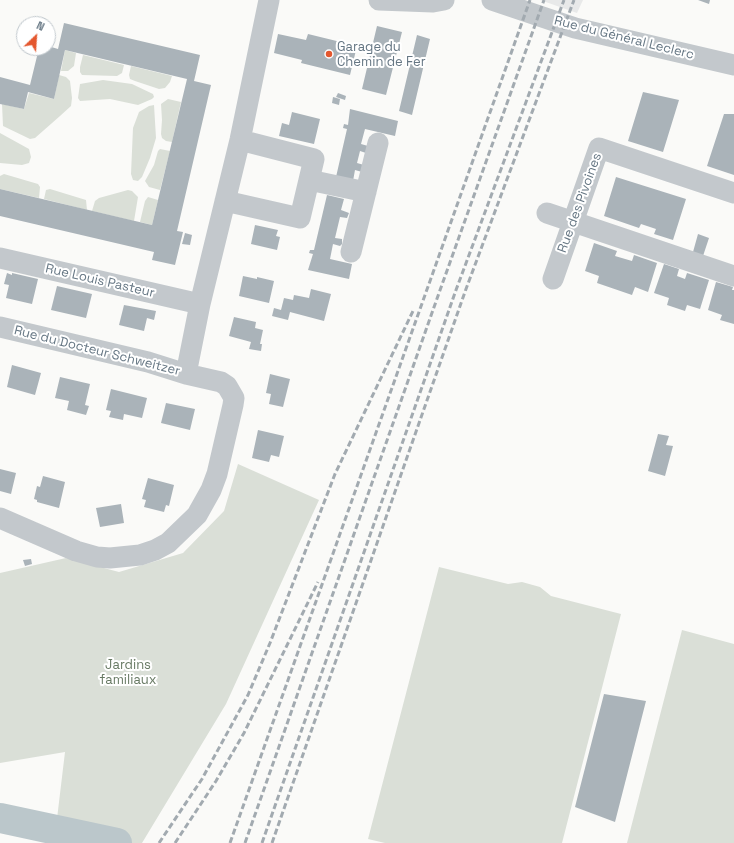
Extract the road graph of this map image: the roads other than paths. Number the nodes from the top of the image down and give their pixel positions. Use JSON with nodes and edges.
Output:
{"nodes":[{"id":1,"x":269,"y":0,"type":"edge"},
{"id":2,"x":379,"y":0,"type":"edge"},
{"id":3,"x":492,"y":0,"type":"edge"},
{"id":4,"x":437,"y":1,"type":"edge"},
{"id":5,"x":734,"y":66,"type":"edge"},
{"id":6,"x":240,"y":140,"type":"junction"},
{"id":7,"x":378,"y":142,"type":"dead end"},
{"id":8,"x":309,"y":180,"type":"junction"},
{"id":9,"x":366,"y":192,"type":"junction"},
{"id":10,"x":734,"y":193,"type":"edge"},
{"id":11,"x":225,"y":201,"type":"junction"},
{"id":12,"x":547,"y":213,"type":"dead end"},
{"id":13,"x":573,"y":222,"type":"junction"},
{"id":14,"x":351,"y":252,"type":"dead end"},
{"id":15,"x":0,"y":258,"type":"edge"},
{"id":16,"x":734,"y":276,"type":"edge"},
{"id":17,"x":553,"y":279,"type":"dead end"},
{"id":18,"x":200,"y":304,"type":"junction"},
{"id":19,"x":0,"y":327,"type":"edge"},
{"id":20,"x":186,"y":374,"type":"junction"},
{"id":21,"x":0,"y":518,"type":"edge"}],
"edges":[{"from":1,"to":6,"type":"street","name":"Rue du Docteur Schweitzer"},
{"from":2,"to":4,"type":"street"},
{"from":3,"to":5,"type":"street","name":"Rue du Général Leclerc"},
{"from":6,"to":8,"type":"street"},
{"from":6,"to":11,"type":"street","name":"Rue du Docteur Schweitzer"},
{"from":7,"to":9,"type":"street"},
{"from":8,"to":9,"type":"street"},
{"from":8,"to":11,"type":"street"},
{"from":9,"to":14,"type":"street"},
{"from":10,"to":13,"type":"street","name":"Rue des Pivoines"},
{"from":11,"to":18,"type":"street","name":"Rue du Docteur Schweitzer"},
{"from":12,"to":13,"type":"street"},
{"from":13,"to":16,"type":"street"},
{"from":13,"to":17,"type":"street","name":"Rue des Pivoines"},
{"from":15,"to":18,"type":"street","name":"Rue Louis Pasteur"},
{"from":18,"to":20,"type":"street","name":"Rue du Docteur Schweitzer"},
{"from":19,"to":20,"type":"street","name":"Rue du Docteur Schweitzer"},
{"from":20,"to":21,"type":"street"}]}
